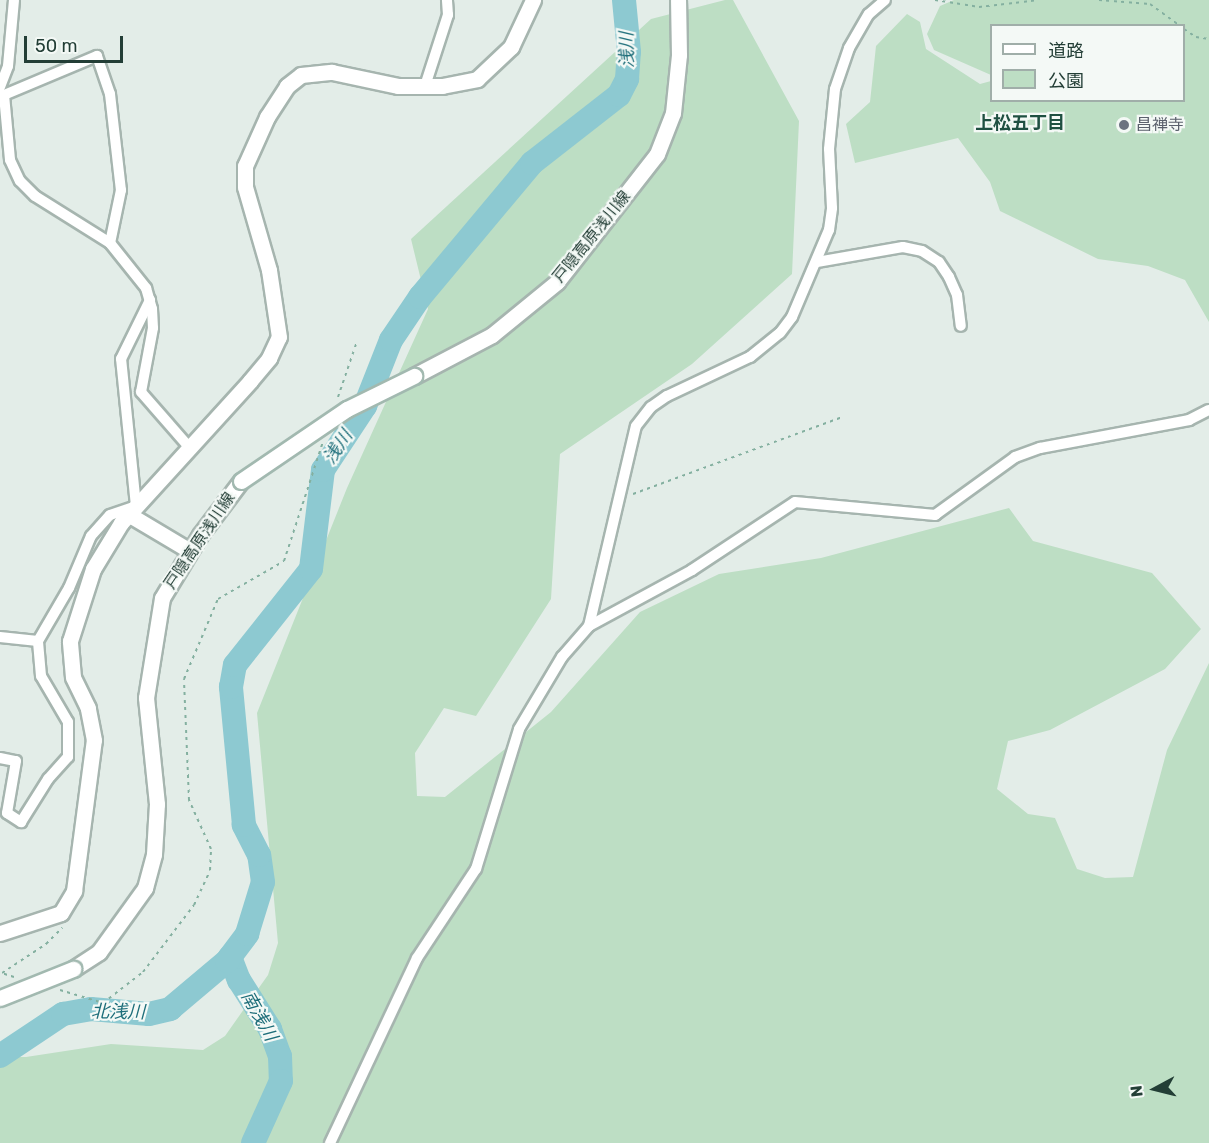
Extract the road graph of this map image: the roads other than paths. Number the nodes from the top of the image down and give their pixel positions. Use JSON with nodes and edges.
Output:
{"nodes":[{"id":1,"x":447,"y":0,"type":"edge"},
{"id":2,"x":533,"y":0,"type":"edge"},
{"id":3,"x":678,"y":0,"type":"edge"},
{"id":4,"x":885,"y":0,"type":"edge"},
{"id":5,"x":8,"y":7,"type":"edge"},
{"id":6,"x":425,"y":86,"type":"junction"},
{"id":7,"x":1,"y":92,"type":"edge"},
{"id":8,"x":110,"y":243,"type":"junction"},
{"id":9,"x":817,"y":262,"type":"junction"},
{"id":10,"x":150,"y":300,"type":"junction"},
{"id":11,"x":961,"y":326,"type":"dead end"},
{"id":12,"x":1209,"y":410,"type":"edge"},
{"id":13,"x":189,"y":447,"type":"junction"},
{"id":14,"x":132,"y":510,"type":"junction"},
{"id":15,"x":190,"y":551,"type":"junction"},
{"id":16,"x":589,"y":626,"type":"junction"},
{"id":17,"x":0,"y":637,"type":"edge"},
{"id":18,"x":38,"y":641,"type":"junction"},
{"id":19,"x":0,"y":758,"type":"edge"},
{"id":20,"x":0,"y":933,"type":"edge"},
{"id":21,"x":0,"y":998,"type":"edge"},
{"id":22,"x":330,"y":1143,"type":"edge"}],
"edges":[{"from":1,"to":6,"type":"street"},
{"from":2,"to":6,"type":"main road"},
{"from":3,"to":15,"type":"main road","name":"戸隠高原浅川線","bridge":true},
{"from":4,"to":9,"type":"street"},
{"from":5,"to":7,"type":"street"},
{"from":6,"to":13,"type":"main road"},
{"from":7,"to":8,"type":"street"},
{"from":7,"to":8,"type":"street"},
{"from":8,"to":10,"type":"street"},
{"from":9,"to":11,"type":"street"},
{"from":9,"to":16,"type":"street"},
{"from":10,"to":13,"type":"street"},
{"from":10,"to":14,"type":"street"},
{"from":12,"to":16,"type":"street"},
{"from":13,"to":14,"type":"main road"},
{"from":14,"to":15,"type":"main road"},
{"from":14,"to":18,"type":"street"},
{"from":14,"to":20,"type":"main road"},
{"from":15,"to":21,"type":"main road","name":"戸隠高原浅川線","bridge":true},
{"from":16,"to":22,"type":"street"},
{"from":17,"to":18,"type":"street"},
{"from":18,"to":19,"type":"street"}]}
